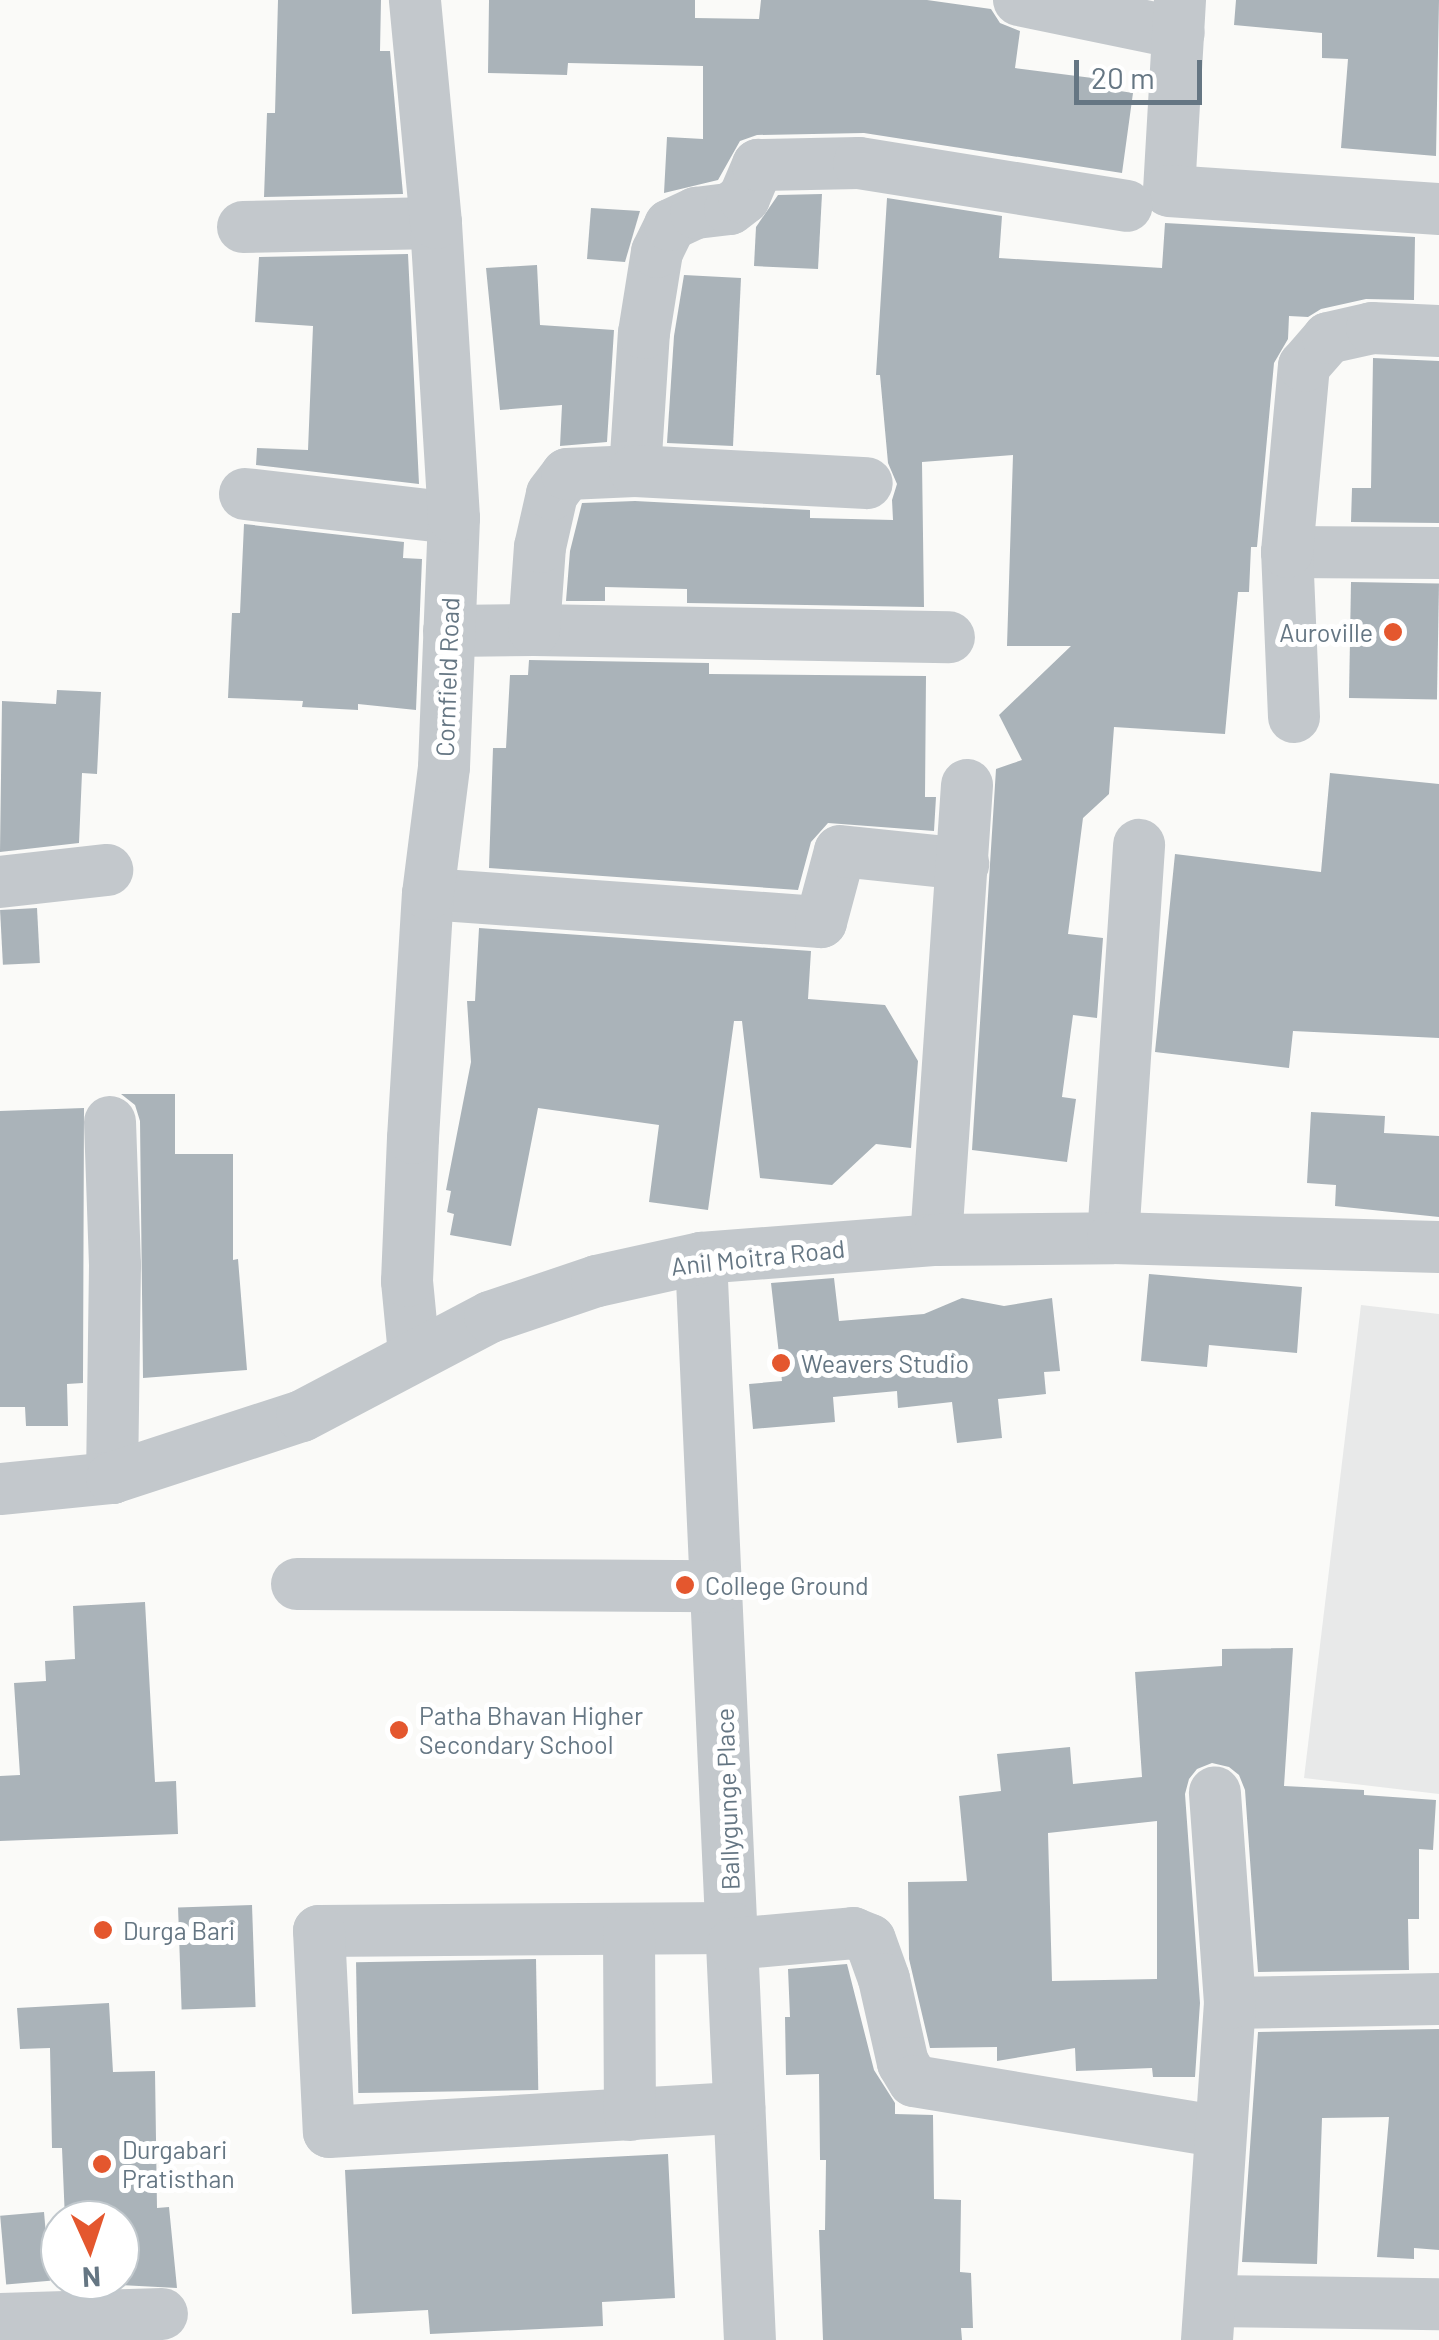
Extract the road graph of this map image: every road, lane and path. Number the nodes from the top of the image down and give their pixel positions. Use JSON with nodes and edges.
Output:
{"nodes":[{"id":1,"x":414,"y":0,"type":"edge"},
{"id":2,"x":1020,"y":0,"type":"edge"},
{"id":3,"x":1179,"y":16,"type":"edge"},
{"id":4,"x":1128,"y":206,"type":"dead end"},
{"id":5,"x":1439,"y":209,"type":"edge"},
{"id":6,"x":436,"y":223,"type":"junction"},
{"id":7,"x":243,"y":227,"type":"dead end"},
{"id":8,"x":1439,"y":330,"type":"edge"},
{"id":9,"x":635,"y":471,"type":"junction"},
{"id":10,"x":867,"y":483,"type":"dead end"},
{"id":11,"x":245,"y":494,"type":"dead end"},
{"id":12,"x":454,"y":518,"type":"junction"},
{"id":13,"x":1288,"y":552,"type":"junction"},
{"id":14,"x":1439,"y":553,"type":"edge"},
{"id":15,"x":449,"y":630,"type":"junction"},
{"id":16,"x":534,"y":630,"type":"junction"},
{"id":17,"x":948,"y":637,"type":"dead end"},
{"id":18,"x":1294,"y":717,"type":"dead end"},
{"id":19,"x":968,"y":785,"type":"dead end"},
{"id":20,"x":1139,"y":845,"type":"dead end"},
{"id":21,"x":963,"y":864,"type":"junction"},
{"id":22,"x":107,"y":870,"type":"dead end"},
{"id":23,"x":0,"y":882,"type":"edge"},
{"id":24,"x":428,"y":894,"type":"junction"},
{"id":25,"x":110,"y":1122,"type":"dead end"},
{"id":26,"x":1113,"y":1238,"type":"junction"},
{"id":27,"x":936,"y":1240,"type":"junction"},
{"id":28,"x":1439,"y":1247,"type":"edge"},
{"id":29,"x":701,"y":1258,"type":"junction"},
{"id":30,"x":414,"y":1354,"type":"junction"},
{"id":31,"x":112,"y":1478,"type":"junction"},
{"id":32,"x":0,"y":1489,"type":"edge"},
{"id":33,"x":297,"y":1584,"type":"dead end"},
{"id":34,"x":719,"y":1586,"type":"junction"},
{"id":35,"x":1215,"y":1793,"type":"dead end"},
{"id":36,"x":629,"y":1932,"type":"junction"},
{"id":37,"x":732,"y":1936,"type":"junction"},
{"id":38,"x":1439,"y":1998,"type":"edge"},
{"id":39,"x":1230,"y":2003,"type":"junction"},
{"id":40,"x":739,"y":2108,"type":"junction"},
{"id":41,"x":630,"y":2114,"type":"junction"},
{"id":42,"x":1221,"y":2132,"type":"junction"},
{"id":43,"x":1439,"y":2304,"type":"edge"},
{"id":44,"x":162,"y":2314,"type":"dead end"},
{"id":45,"x":0,"y":2320,"type":"edge"},
{"id":46,"x":1216,"y":2329,"type":"edge"},
{"id":47,"x":750,"y":2340,"type":"edge"}],
"edges":[{"from":1,"to":6,"type":"street","name":"Cornfield Road"},
{"from":2,"to":3,"type":"street"},
{"from":3,"to":5,"type":"street"},
{"from":4,"to":9,"type":"street"},
{"from":6,"to":7,"type":"street"},
{"from":6,"to":12,"type":"street","name":"Cornfield Road"},
{"from":8,"to":13,"type":"street"},
{"from":9,"to":10,"type":"street"},
{"from":9,"to":16,"type":"street"},
{"from":11,"to":12,"type":"street"},
{"from":12,"to":15,"type":"street","name":"Cornfield Road"},
{"from":13,"to":14,"type":"street"},
{"from":13,"to":18,"type":"street"},
{"from":15,"to":16,"type":"street"},
{"from":15,"to":24,"type":"street","name":"Cornfield Road"},
{"from":16,"to":17,"type":"street"},
{"from":19,"to":21,"type":"street"},
{"from":20,"to":26,"type":"street"},
{"from":21,"to":24,"type":"street"},
{"from":21,"to":27,"type":"street"},
{"from":22,"to":23,"type":"street"},
{"from":24,"to":30,"type":"street","name":"Cornfield Road"},
{"from":25,"to":31,"type":"street"},
{"from":26,"to":27,"type":"street","name":"Anil Moitra Road"},
{"from":26,"to":28,"type":"street","name":"Anil Moitra Road"},
{"from":27,"to":29,"type":"street","name":"Anil Moitra Road"},
{"from":29,"to":30,"type":"street","name":"Anil Moitra Road"},
{"from":29,"to":34,"type":"street","name":"Ballygunge Place"},
{"from":30,"to":31,"type":"street","name":"Anil Moitra Road"},
{"from":31,"to":32,"type":"street","name":"Anil Moitra Road"},
{"from":33,"to":34,"type":"street"},
{"from":34,"to":37,"type":"street","name":"Ballygunge Place"},
{"from":35,"to":39,"type":"street"},
{"from":36,"to":37,"type":"street"},
{"from":36,"to":41,"type":"street"},
{"from":36,"to":41,"type":"street"},
{"from":37,"to":40,"type":"street","name":"Ballygunge Place"},
{"from":37,"to":42,"type":"street"},
{"from":38,"to":39,"type":"street"},
{"from":39,"to":42,"type":"street"},
{"from":40,"to":41,"type":"street"},
{"from":40,"to":47,"type":"street","name":"Ballygunge Place"},
{"from":42,"to":46,"type":"street"},
{"from":43,"to":46,"type":"street"},
{"from":44,"to":45,"type":"street"}]}
